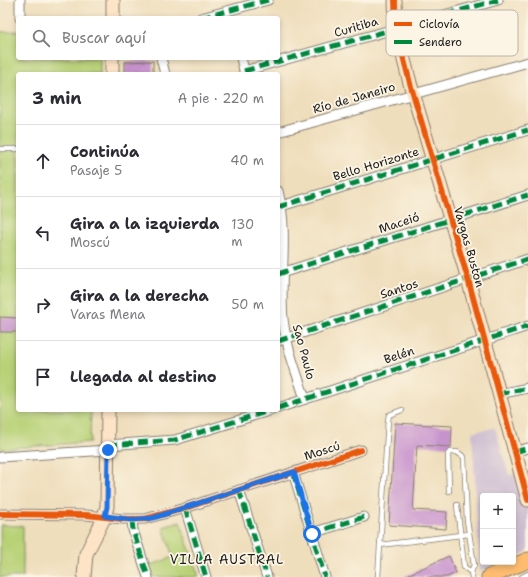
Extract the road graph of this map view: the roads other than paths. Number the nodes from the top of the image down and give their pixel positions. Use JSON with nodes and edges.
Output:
{"nodes":[{"id":1,"x":20,"y":0,"type":"edge"},
{"id":2,"x":113,"y":0,"type":"edge"},
{"id":3,"x":268,"y":0,"type":"edge"},
{"id":4,"x":395,"y":0,"type":"edge"},
{"id":5,"x":498,"y":0,"type":"edge"},
{"id":6,"x":395,"y":10,"type":"edge"},
{"id":7,"x":462,"y":10,"type":"edge"},
{"id":8,"x":229,"y":14,"type":"edge"},
{"id":9,"x":20,"y":16,"type":"edge"},
{"id":10,"x":113,"y":16,"type":"edge"},
{"id":11,"x":215,"y":16,"type":"edge"},
{"id":12,"x":386,"y":31,"type":"edge"},
{"id":13,"x":403,"y":56,"type":"edge"},
{"id":14,"x":112,"y":60,"type":"edge"},
{"id":15,"x":162,"y":60,"type":"edge"},
{"id":16,"x":242,"y":60,"type":"edge"},
{"id":17,"x":528,"y":62,"type":"edge"},
{"id":18,"x":112,"y":72,"type":"edge"},
{"id":19,"x":164,"y":72,"type":"edge"},
{"id":20,"x":245,"y":72,"type":"edge"},
{"id":21,"x":248,"y":72,"type":"edge"},
{"id":22,"x":413,"y":94,"type":"junction"},
{"id":23,"x":528,"y":130,"type":"edge"},
{"id":24,"x":280,"y":131,"type":"edge"},
{"id":25,"x":0,"y":149,"type":"edge"},
{"id":26,"x":16,"y":150,"type":"edge"},
{"id":27,"x":432,"y":159,"type":"junction"},
{"id":28,"x":528,"y":195,"type":"edge"},
{"id":29,"x":280,"y":207,"type":"edge"},
{"id":30,"x":450,"y":220,"type":"junction"},
{"id":31,"x":528,"y":259,"type":"edge"},
{"id":32,"x":280,"y":274,"type":"edge"},
{"id":33,"x":468,"y":279,"type":"junction"},
{"id":34,"x":528,"y":326,"type":"edge"},
{"id":35,"x":282,"y":340,"type":"edge"},
{"id":36,"x":484,"y":340,"type":"junction"},
{"id":37,"x":528,"y":388,"type":"edge"},
{"id":38,"x":499,"y":394,"type":"junction"},
{"id":39,"x":305,"y":399,"type":"junction"},
{"id":40,"x":280,"y":407,"type":"edge"},
{"id":41,"x":402,"y":410,"type":"dead end"},
{"id":42,"x":108,"y":412,"type":"edge"},
{"id":43,"x":266,"y":412,"type":"edge"},
{"id":44,"x":108,"y":447,"type":"junction"},
{"id":45,"x":528,"y":448,"type":"edge"},
{"id":46,"x":361,"y":450,"type":"dead end"},
{"id":47,"x":514,"y":452,"type":"junction"},
{"id":48,"x":0,"y":457,"type":"edge"},
{"id":49,"x":294,"y":472,"type":"junction"},
{"id":50,"x":239,"y":490,"type":"junction"},
{"id":51,"x":449,"y":492,"type":"dead end"},
{"id":52,"x":528,"y":500,"type":"edge"},
{"id":53,"x":457,"y":504,"type":"dead end"},
{"id":54,"x":185,"y":508,"type":"junction"},
{"id":55,"x":0,"y":514,"type":"edge"},
{"id":56,"x":105,"y":516,"type":"junction"},
{"id":57,"x":364,"y":517,"type":"dead end"},
{"id":58,"x":132,"y":520,"type":"junction"},
{"id":59,"x":312,"y":534,"type":"junction"},
{"id":60,"x":469,"y":534,"type":"junction"},
{"id":61,"x":459,"y":536,"type":"junction"},
{"id":62,"x":380,"y":545,"type":"junction"},
{"id":63,"x":528,"y":560,"type":"edge"},
{"id":64,"x":471,"y":572,"type":"junction"},
{"id":65,"x":528,"y":574,"type":"edge"},
{"id":66,"x":84,"y":577,"type":"edge"},
{"id":67,"x":148,"y":577,"type":"edge"},
{"id":68,"x":206,"y":577,"type":"edge"},
{"id":69,"x":267,"y":577,"type":"edge"},
{"id":70,"x":325,"y":577,"type":"edge"},
{"id":71,"x":378,"y":577,"type":"edge"},
{"id":72,"x":472,"y":577,"type":"edge"},
{"id":73,"x":489,"y":577,"type":"edge"},
{"id":74,"x":522,"y":577,"type":"edge"}],
"edges":[{"from":1,"to":9,"type":"street"},
{"from":2,"to":10,"type":"street"},
{"from":3,"to":8,"type":"street"},
{"from":4,"to":6,"type":"street","name":"Vargas Buston"},
{"from":5,"to":7,"type":"street","name":"Curitiba"},
{"from":8,"to":11,"type":"street"},
{"from":12,"to":21,"type":"street","name":"Curitiba"},
{"from":13,"to":22,"type":"street","name":"Vargas Buston"},
{"from":14,"to":18,"type":"street"},
{"from":15,"to":19,"type":"street"},
{"from":16,"to":20,"type":"street"},
{"from":17,"to":22,"type":"street","name":"Río de Janeiro"},
{"from":22,"to":24,"type":"street","name":"Río de Janeiro"},
{"from":22,"to":27,"type":"street","name":"Vargas Buston"},
{"from":23,"to":27,"type":"street","name":"Bello Horizonte"},
{"from":25,"to":26,"type":"lane"},
{"from":27,"to":29,"type":"street","name":"Bello Horizonte"},
{"from":27,"to":30,"type":"street","name":"Vargas Buston"},
{"from":28,"to":30,"type":"street","name":"Maceió"},
{"from":29,"to":32,"type":"street","name":"Sao Paulo"},
{"from":30,"to":32,"type":"street","name":"Maceió"},
{"from":30,"to":33,"type":"street","name":"Vargas Buston"},
{"from":31,"to":33,"type":"street","name":"Santos"},
{"from":32,"to":35,"type":"street","name":"Sao Paulo"},
{"from":33,"to":35,"type":"street","name":"Santos"},
{"from":33,"to":36,"type":"street","name":"Vargas Buston"},
{"from":34,"to":36,"type":"street","name":"Belén"},
{"from":35,"to":39,"type":"street","name":"Sao Paulo"},
{"from":36,"to":38,"type":"street","name":"Vargas Buston"},
{"from":36,"to":39,"type":"street","name":"Belén"},
{"from":37,"to":38,"type":"street"},
{"from":38,"to":47,"type":"street","name":"Vargas Buston"},
{"from":39,"to":40,"type":"street","name":"Belén"},
{"from":41,"to":62,"type":"lane"},
{"from":42,"to":44,"type":"street"},
{"from":43,"to":44,"type":"street"},
{"from":44,"to":48,"type":"street"},
{"from":44,"to":56,"type":"street"},
{"from":45,"to":47,"type":"street"},
{"from":46,"to":49,"type":"street","name":"Moscú"},
{"from":47,"to":52,"type":"street","name":"Vargas Buston"},
{"from":49,"to":50,"type":"street","name":"Moscú"},
{"from":49,"to":59,"type":"street"},
{"from":50,"to":54,"type":"street","name":"Moscú"},
{"from":50,"to":69,"type":"street"},
{"from":51,"to":60,"type":"lane"},
{"from":53,"to":61,"type":"lane"},
{"from":54,"to":58,"type":"street","name":"Moscú"},
{"from":54,"to":68,"type":"street"},
{"from":55,"to":56,"type":"street","name":"Moscú"},
{"from":56,"to":58,"type":"street","name":"Moscú"},
{"from":56,"to":66,"type":"street"},
{"from":57,"to":59,"type":"street"},
{"from":58,"to":67,"type":"street"},
{"from":59,"to":70,"type":"street"},
{"from":60,"to":61,"type":"lane"},
{"from":60,"to":64,"type":"lane"},
{"from":61,"to":62,"type":"lane"},
{"from":61,"to":64,"type":"lane"},
{"from":62,"to":71,"type":"lane"},
{"from":63,"to":73,"type":"main road"},
{"from":64,"to":72,"type":"lane"},
{"from":65,"to":74,"type":"lane"}]}
